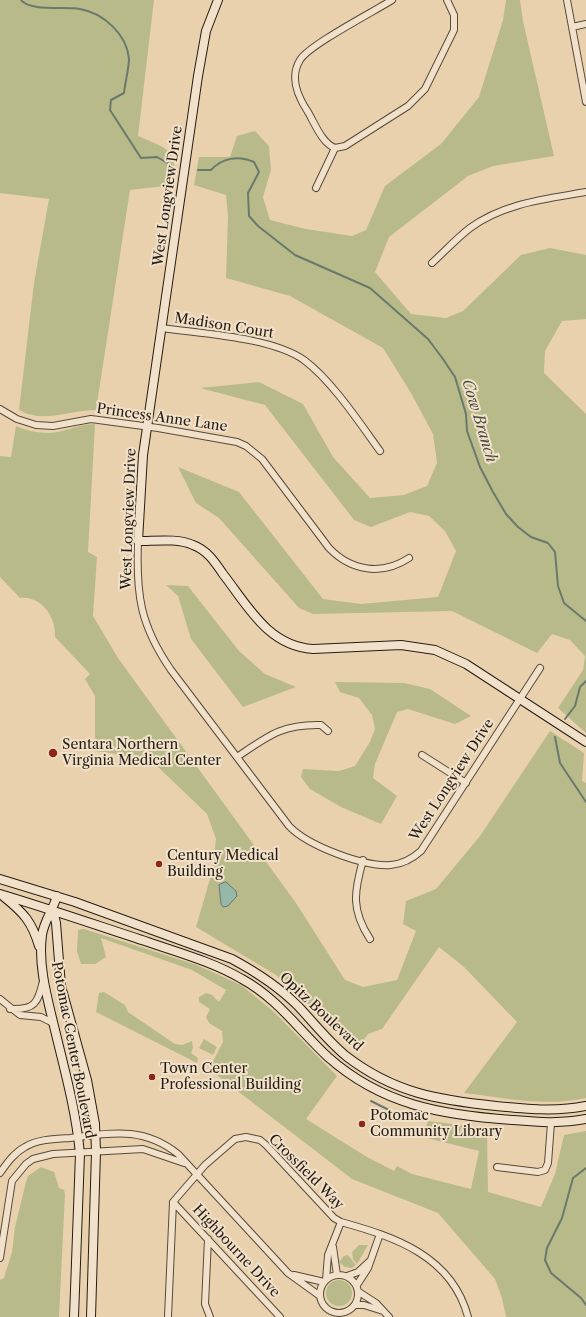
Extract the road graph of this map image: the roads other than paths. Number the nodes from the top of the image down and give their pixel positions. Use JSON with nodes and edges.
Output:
{"nodes":[{"id":1,"x":218,"y":0,"type":"edge"},
{"id":2,"x":392,"y":0,"type":"edge"},
{"id":3,"x":447,"y":0,"type":"edge"},
{"id":4,"x":567,"y":0,"type":"edge"},
{"id":5,"x":586,"y":24,"type":"edge"},
{"id":6,"x":572,"y":27,"type":"junction"},
{"id":7,"x":586,"y":102,"type":"edge"},
{"id":8,"x":335,"y":148,"type":"junction"},
{"id":9,"x":316,"y":188,"type":"dead end"},
{"id":10,"x":586,"y":192,"type":"edge"},
{"id":11,"x":432,"y":263,"type":"dead end"},
{"id":12,"x":162,"y":328,"type":"junction"},
{"id":13,"x":0,"y":408,"type":"edge"},
{"id":14,"x":147,"y":426,"type":"junction"},
{"id":15,"x":380,"y":451,"type":"dead end"},
{"id":16,"x":138,"y":541,"type":"junction"},
{"id":17,"x":409,"y":558,"type":"dead end"},
{"id":18,"x":540,"y":668,"type":"dead end"},
{"id":19,"x":520,"y":699,"type":"junction"},
{"id":20,"x":328,"y":732,"type":"dead end"},
{"id":21,"x":586,"y":742,"type":"edge"},
{"id":22,"x":422,"y":755,"type":"dead end"},
{"id":23,"x":237,"y":758,"type":"junction"},
{"id":24,"x":466,"y":783,"type":"junction"},
{"id":25,"x":362,"y":860,"type":"junction"},
{"id":26,"x":0,"y":879,"type":"edge"},
{"id":27,"x":0,"y":894,"type":"edge"},
{"id":28,"x":57,"y":896,"type":"junction"},
{"id":29,"x":53,"y":910,"type":"junction"},
{"id":30,"x":370,"y":939,"type":"dead end"},
{"id":31,"x":42,"y":956,"type":"junction"},
{"id":32,"x":43,"y":978,"type":"junction"},
{"id":33,"x":0,"y":1000,"type":"edge"},
{"id":34,"x":10,"y":1009,"type":"junction"},
{"id":35,"x":53,"y":1023,"type":"junction"},
{"id":36,"x":586,"y":1106,"type":"edge"},
{"id":37,"x":586,"y":1119,"type":"edge"},
{"id":38,"x":551,"y":1123,"type":"junction"},
{"id":39,"x":95,"y":1134,"type":"junction"},
{"id":40,"x":79,"y":1137,"type":"junction"},
{"id":41,"x":96,"y":1152,"type":"junction"},
{"id":42,"x":80,"y":1154,"type":"junction"},
{"id":43,"x":184,"y":1163,"type":"junction"},
{"id":44,"x":497,"y":1167,"type":"dead end"},
{"id":45,"x":0,"y":1173,"type":"edge"},
{"id":46,"x":196,"y":1174,"type":"junction"},
{"id":47,"x":173,"y":1202,"type":"junction"},
{"id":48,"x":341,"y":1222,"type":"junction"},
{"id":49,"x":380,"y":1234,"type":"junction"},
{"id":50,"x":208,"y":1239,"type":"junction"},
{"id":51,"x":333,"y":1247,"type":"junction"},
{"id":52,"x":0,"y":1258,"type":"edge"},
{"id":53,"x":370,"y":1261,"type":"junction"},
{"id":54,"x":288,"y":1273,"type":"junction"},
{"id":55,"x":336,"y":1275,"type":"junction"},
{"id":56,"x":347,"y":1276,"type":"junction"},
{"id":57,"x":325,"y":1281,"type":"junction"},
{"id":58,"x":356,"y":1285,"type":"junction"},
{"id":59,"x":358,"y":1292,"type":"junction"},
{"id":60,"x":320,"y":1296,"type":"junction"},
{"id":61,"x":355,"y":1305,"type":"junction"},
{"id":62,"x":385,"y":1312,"type":"junction"},
{"id":63,"x":329,"y":1314,"type":"edge"},
{"id":64,"x":341,"y":1315,"type":"edge"},
{"id":65,"x":74,"y":1317,"type":"edge"},
{"id":66,"x":91,"y":1317,"type":"edge"},
{"id":67,"x":168,"y":1317,"type":"edge"},
{"id":68,"x":210,"y":1317,"type":"edge"},
{"id":69,"x":280,"y":1317,"type":"edge"},
{"id":70,"x":389,"y":1317,"type":"edge"},
{"id":71,"x":468,"y":1317,"type":"edge"}],
"edges":[{"from":1,"to":12,"type":"main road","name":"West Longview Drive"},
{"from":2,"to":8,"type":"street"},
{"from":3,"to":8,"type":"street"},
{"from":4,"to":6,"type":"street"},
{"from":5,"to":6,"type":"street"},
{"from":6,"to":7,"type":"street"},
{"from":8,"to":9,"type":"street"},
{"from":10,"to":11,"type":"street"},
{"from":12,"to":14,"type":"main road","name":"West Longview Drive"},
{"from":12,"to":15,"type":"street","name":"Madison Court"},
{"from":13,"to":14,"type":"street","name":"Princess Anne Lane"},
{"from":14,"to":16,"type":"main road","name":"West Longview Drive"},
{"from":14,"to":17,"type":"street","name":"Princess Anne Lane"},
{"from":16,"to":19,"type":"main road"},
{"from":16,"to":23,"type":"street","name":"West Longview Drive"},
{"from":18,"to":19,"type":"street","name":"West Longview Drive"},
{"from":19,"to":21,"type":"main road"},
{"from":19,"to":24,"type":"street","name":"West Longview Drive"},
{"from":20,"to":23,"type":"street"},
{"from":22,"to":24,"type":"street"},
{"from":23,"to":25,"type":"street","name":"West Longview Drive"},
{"from":24,"to":25,"type":"street","name":"West Longview Drive"},
{"from":25,"to":30,"type":"street"},
{"from":26,"to":28,"type":"main road","name":"Opitz Boulevard"},
{"from":27,"to":29,"type":"main road","name":"Opitz Boulevard"},
{"from":27,"to":31,"type":"main road"},
{"from":28,"to":29,"type":"main road","name":"Potomac Center Boulevard"},
{"from":28,"to":36,"type":"main road","name":"Opitz Boulevard"},
{"from":29,"to":31,"type":"main road","name":"Potomac Center Boulevard"},
{"from":29,"to":38,"type":"main road","name":"Opitz Boulevard"},
{"from":29,"to":39,"type":"main road","name":"Potomac Center Boulevard"},
{"from":31,"to":32,"type":"main road","name":"Potomac Center Boulevard"},
{"from":32,"to":34,"type":"street"},
{"from":32,"to":35,"type":"main road","name":"Potomac Center Boulevard"},
{"from":33,"to":34,"type":"street"},
{"from":34,"to":35,"type":"street"},
{"from":35,"to":40,"type":"main road","name":"Potomac Center Boulevard"},
{"from":37,"to":38,"type":"main road","name":"Opitz Boulevard"},
{"from":38,"to":44,"type":"street"},
{"from":39,"to":40,"type":"street"},
{"from":39,"to":41,"type":"main road","name":"Potomac Center Boulevard"},
{"from":39,"to":43,"type":"street"},
{"from":40,"to":42,"type":"main road","name":"Potomac Center Boulevard"},
{"from":40,"to":45,"type":"street"},
{"from":41,"to":42,"type":"street"},
{"from":41,"to":43,"type":"street"},
{"from":41,"to":66,"type":"main road","name":"Potomac Center Boulevard"},
{"from":42,"to":52,"type":"street"},
{"from":42,"to":65,"type":"main road","name":"Potomac Center Boulevard"},
{"from":43,"to":46,"type":"street"},
{"from":46,"to":47,"type":"street","name":"Crossfield Way"},
{"from":46,"to":48,"type":"street","name":"Crossfield Way"},
{"from":46,"to":54,"type":"street"},
{"from":47,"to":50,"type":"street","name":"Highbourne Drive"},
{"from":47,"to":67,"type":"street"},
{"from":48,"to":49,"type":"street","name":"Crossfield Way"},
{"from":48,"to":51,"type":"street"},
{"from":49,"to":53,"type":"street"},
{"from":49,"to":71,"type":"street","name":"Crossfield Way"},
{"from":50,"to":68,"type":"street"},
{"from":50,"to":69,"type":"street","name":"Highbourne Drive"},
{"from":51,"to":55,"type":"street"},
{"from":51,"to":57,"type":"street"},
{"from":53,"to":56,"type":"street"},
{"from":53,"to":58,"type":"street"},
{"from":54,"to":57,"type":"street"},
{"from":54,"to":60,"type":"street"},
{"from":55,"to":56,"type":"street"},
{"from":55,"to":57,"type":"street"},
{"from":56,"to":58,"type":"street"},
{"from":57,"to":60,"type":"street"},
{"from":58,"to":59,"type":"street"},
{"from":59,"to":61,"type":"street"},
{"from":59,"to":62,"type":"street"},
{"from":60,"to":63,"type":"street"},
{"from":61,"to":62,"type":"street"},
{"from":61,"to":64,"type":"street"},
{"from":62,"to":70,"type":"street"},
{"from":63,"to":64,"type":"street"}]}
